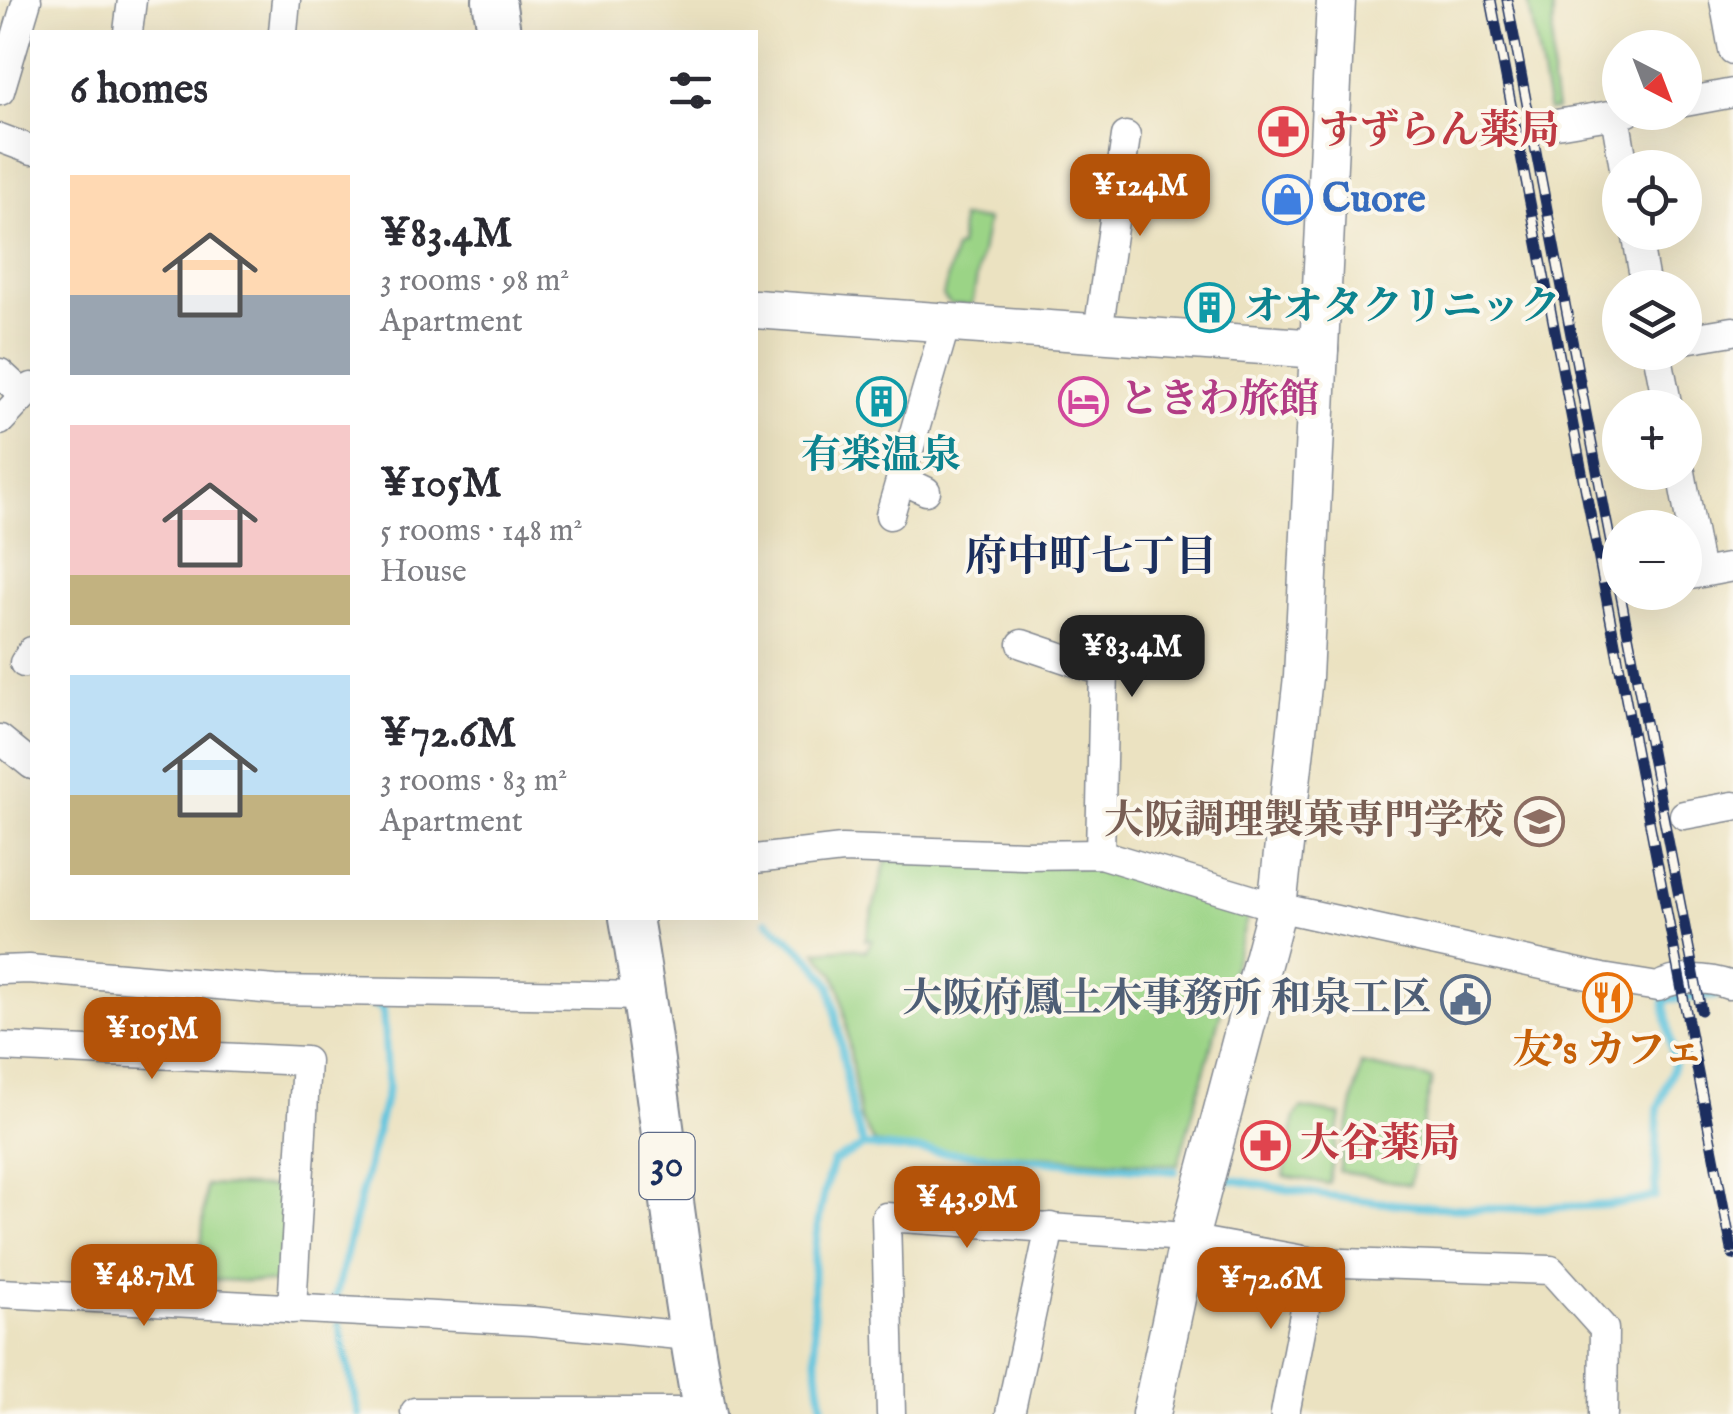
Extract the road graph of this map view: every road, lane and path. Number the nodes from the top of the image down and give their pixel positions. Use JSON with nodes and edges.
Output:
{"nodes":[{"id":1,"x":27,"y":0,"type":"edge"},
{"id":2,"x":132,"y":0,"type":"edge"},
{"id":3,"x":286,"y":0,"type":"edge"},
{"id":4,"x":494,"y":0,"type":"edge"},
{"id":5,"x":1336,"y":0,"type":"edge"},
{"id":6,"x":1724,"y":0,"type":"edge"},
{"id":7,"x":128,"y":30,"type":"edge"},
{"id":8,"x":283,"y":30,"type":"edge"},
{"id":9,"x":499,"y":30,"type":"edge"},
{"id":10,"x":1733,"y":50,"type":"edge"},
{"id":11,"x":0,"y":90,"type":"edge"},
{"id":12,"x":1733,"y":93,"type":"edge"},
{"id":13,"x":1702,"y":99,"type":"edge"},
{"id":14,"x":1602,"y":117,"type":"edge"},
{"id":15,"x":1556,"y":124,"type":"dead end"},
{"id":16,"x":1126,"y":136,"type":"dead end"},
{"id":17,"x":0,"y":138,"type":"edge"},
{"id":18,"x":30,"y":149,"type":"edge"},
{"id":19,"x":758,"y":309,"type":"edge"},
{"id":20,"x":946,"y":323,"type":"junction"},
{"id":21,"x":1733,"y":331,"type":"edge"},
{"id":22,"x":1098,"y":333,"type":"junction"},
{"id":23,"x":1702,"y":336,"type":"edge"},
{"id":24,"x":1319,"y":349,"type":"junction"},
{"id":25,"x":0,"y":373,"type":"edge"},
{"id":26,"x":28,"y":391,"type":"edge"},
{"id":27,"x":0,"y":421,"type":"edge"},
{"id":28,"x":890,"y":516,"type":"dead end"},
{"id":29,"x":1733,"y":567,"type":"edge"},
{"id":30,"x":1702,"y":573,"type":"edge"},
{"id":31,"x":1022,"y":644,"type":"dead end"},
{"id":32,"x":0,"y":739,"type":"edge"},
{"id":33,"x":30,"y":762,"type":"edge"},
{"id":34,"x":1733,"y":806,"type":"edge"},
{"id":35,"x":1684,"y":815,"type":"dead end"},
{"id":36,"x":1100,"y":854,"type":"junction"},
{"id":37,"x":758,"y":859,"type":"edge"},
{"id":38,"x":1276,"y":907,"type":"junction"},
{"id":39,"x":632,"y":920,"type":"edge"},
{"id":40,"x":0,"y":970,"type":"edge"},
{"id":41,"x":1732,"y":992,"type":"edge"},
{"id":42,"x":645,"y":996,"type":"junction"},
{"id":43,"x":0,"y":1047,"type":"edge"},
{"id":44,"x":1050,"y":1227,"type":"junction"},
{"id":45,"x":1189,"y":1238,"type":"junction"},
{"id":46,"x":1314,"y":1262,"type":"junction"},
{"id":47,"x":0,"y":1292,"type":"edge"},
{"id":48,"x":292,"y":1309,"type":"junction"},
{"id":49,"x":690,"y":1336,"type":"junction"},
{"id":50,"x":415,"y":1404,"type":"edge"},
{"id":51,"x":705,"y":1413,"type":"edge"},
{"id":52,"x":891,"y":1414,"type":"edge"},
{"id":53,"x":1010,"y":1414,"type":"edge"},
{"id":54,"x":1151,"y":1414,"type":"edge"},
{"id":55,"x":1284,"y":1414,"type":"edge"},
{"id":56,"x":1603,"y":1414,"type":"edge"}],
"edges":[{"from":1,"to":11,"type":"street"},
{"from":2,"to":7,"type":"street"},
{"from":3,"to":8,"type":"street"},
{"from":4,"to":9,"type":"main road"},
{"from":5,"to":24,"type":"street"},
{"from":6,"to":10,"type":"street"},
{"from":12,"to":13,"type":"street"},
{"from":14,"to":15,"type":"street"},
{"from":16,"to":22,"type":"street"},
{"from":17,"to":18,"type":"street"},
{"from":19,"to":20,"type":"street"},
{"from":20,"to":22,"type":"street"},
{"from":20,"to":28,"type":"street"},
{"from":21,"to":23,"type":"street"},
{"from":22,"to":24,"type":"street"},
{"from":24,"to":38,"type":"street"},
{"from":25,"to":26,"type":"street"},
{"from":26,"to":27,"type":"street"},
{"from":29,"to":30,"type":"street"},
{"from":31,"to":36,"type":"street"},
{"from":32,"to":33,"type":"street"},
{"from":34,"to":35,"type":"street"},
{"from":36,"to":37,"type":"street"},
{"from":36,"to":38,"type":"street"},
{"from":38,"to":41,"type":"street"},
{"from":38,"to":45,"type":"street"},
{"from":39,"to":42,"type":"main road","number":"30"},
{"from":40,"to":42,"type":"street"},
{"from":42,"to":49,"type":"main road","number":"30"},
{"from":43,"to":48,"type":"street"},
{"from":44,"to":45,"type":"street"},
{"from":44,"to":52,"type":"street"},
{"from":44,"to":53,"type":"street"},
{"from":45,"to":46,"type":"street"},
{"from":45,"to":54,"type":"street"},
{"from":46,"to":55,"type":"street"},
{"from":46,"to":56,"type":"street"},
{"from":47,"to":48,"type":"street"},
{"from":48,"to":49,"type":"street"},
{"from":49,"to":51,"type":"main road","number":"30"},
{"from":50,"to":51,"type":"street"}]}
